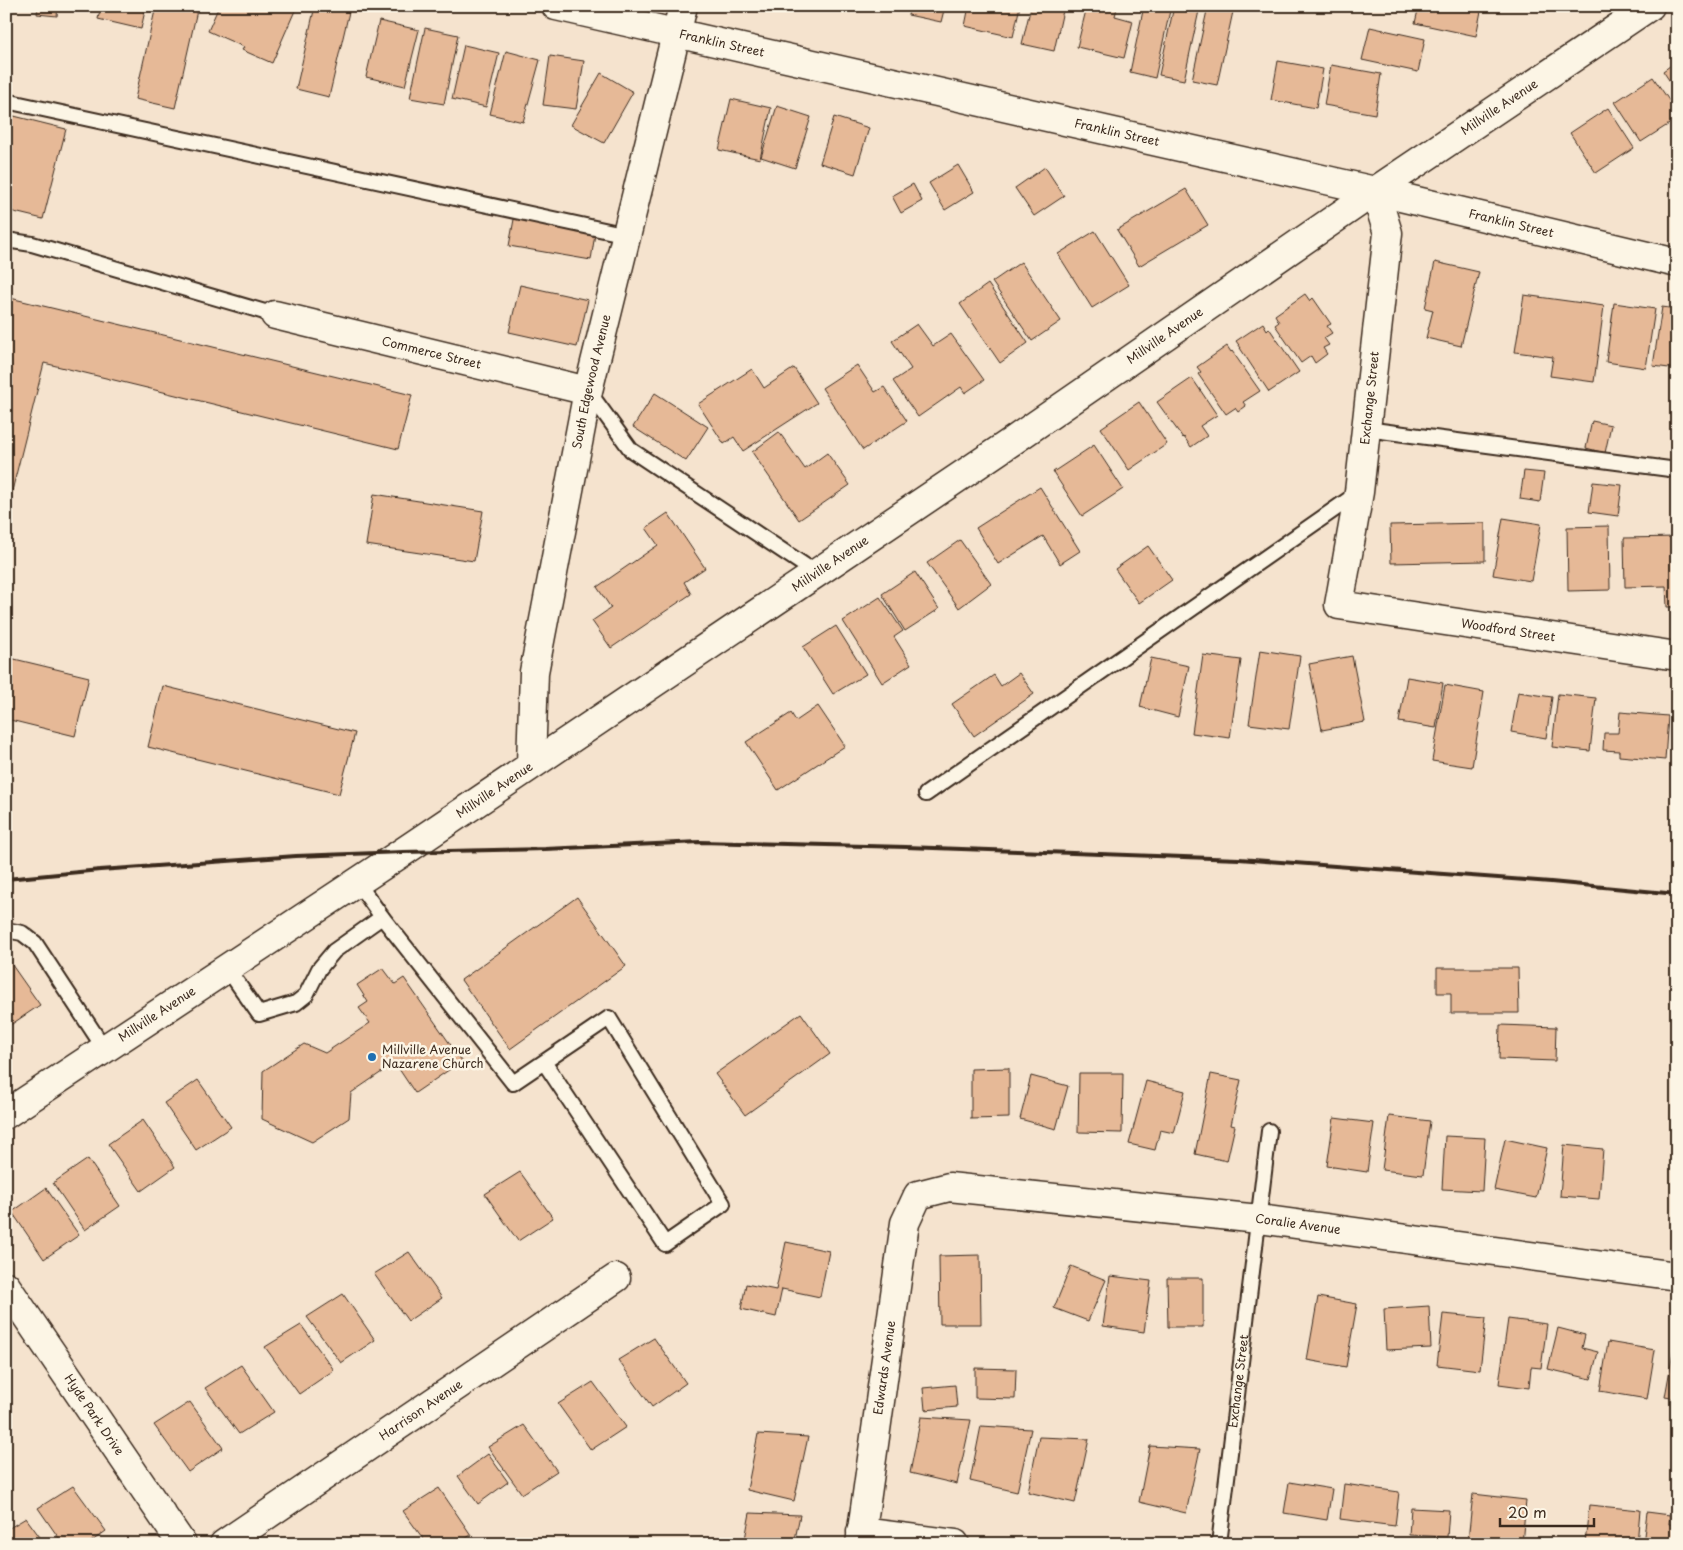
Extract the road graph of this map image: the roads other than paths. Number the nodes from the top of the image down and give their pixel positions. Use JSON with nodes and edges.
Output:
{"nodes":[{"id":1,"x":556,"y":6,"type":"edge"},
{"id":2,"x":683,"y":6,"type":"edge"},
{"id":3,"x":1650,"y":6,"type":"edge"},
{"id":4,"x":677,"y":33,"type":"junction"},
{"id":5,"x":6,"y":101,"type":"edge"},
{"id":6,"x":1375,"y":191,"type":"junction"},
{"id":7,"x":627,"y":235,"type":"junction"},
{"id":8,"x":6,"y":240,"type":"edge"},
{"id":9,"x":1677,"y":262,"type":"edge"},
{"id":10,"x":275,"y":315,"type":"joint"},
{"id":11,"x":588,"y":392,"type":"junction"},
{"id":12,"x":1366,"y":430,"type":"junction"},
{"id":13,"x":1677,"y":470,"type":"edge"},
{"id":14,"x":1359,"y":492,"type":"junction"},
{"id":15,"x":816,"y":573,"type":"junction"},
{"id":16,"x":1339,"y":605,"type":"joint"},
{"id":17,"x":1677,"y":656,"type":"edge"},
{"id":18,"x":531,"y":764,"type":"junction"},
{"id":19,"x":926,"y":794,"type":"dead end"},
{"id":20,"x":357,"y":882,"type":"junction"},
{"id":21,"x":382,"y":917,"type":"junction"},
{"id":22,"x":6,"y":930,"type":"edge"},
{"id":23,"x":227,"y":968,"type":"junction"},
{"id":24,"x":104,"y":1048,"type":"junction"},
{"id":25,"x":544,"y":1062,"type":"junction"},
{"id":26,"x":6,"y":1114,"type":"edge"},
{"id":27,"x":1269,"y":1132,"type":"dead end"},
{"id":28,"x":918,"y":1195,"type":"joint"},
{"id":29,"x":1259,"y":1220,"type":"junction"},
{"id":30,"x":1677,"y":1276,"type":"edge"},
{"id":31,"x":616,"y":1278,"type":"dead end"},
{"id":32,"x":6,"y":1286,"type":"edge"},
{"id":33,"x":861,"y":1538,"type":"edge"},
{"id":34,"x":182,"y":1544,"type":"edge"},
{"id":35,"x":224,"y":1544,"type":"edge"},
{"id":36,"x":955,"y":1544,"type":"edge"},
{"id":37,"x":1219,"y":1544,"type":"edge"}],
"edges":[{"from":1,"to":4,"type":"street","name":"Franklin Street"},
{"from":2,"to":4,"type":"street","name":"South Edgewood Avenue"},
{"from":3,"to":6,"type":"street","name":"Millville Avenue"},
{"from":4,"to":6,"type":"street","name":"Franklin Street"},
{"from":4,"to":7,"type":"street","name":"South Edgewood Avenue"},
{"from":5,"to":7,"type":"lane"},
{"from":6,"to":9,"type":"street","name":"Franklin Street"},
{"from":6,"to":12,"type":"street","name":"Exchange Street"},
{"from":6,"to":15,"type":"street","name":"Millville Avenue"},
{"from":7,"to":11,"type":"street","name":"South Edgewood Avenue"},
{"from":8,"to":10,"type":"lane"},
{"from":10,"to":11,"type":"street","name":"Commerce Street"},
{"from":11,"to":15,"type":"lane"},
{"from":11,"to":18,"type":"street","name":"South Edgewood Avenue"},
{"from":12,"to":13,"type":"lane"},
{"from":12,"to":14,"type":"street","name":"Exchange Street"},
{"from":14,"to":16,"type":"street","name":"Exchange Street"},
{"from":14,"to":19,"type":"lane"},
{"from":15,"to":18,"type":"street","name":"Millville Avenue"},
{"from":16,"to":17,"type":"street","name":"Woodford Street"},
{"from":18,"to":20,"type":"street","name":"Millville Avenue"},
{"from":20,"to":21,"type":"lane"},
{"from":20,"to":23,"type":"street","name":"Millville Avenue"},
{"from":21,"to":23,"type":"lane"},
{"from":21,"to":25,"type":"lane"},
{"from":22,"to":24,"type":"lane"},
{"from":23,"to":24,"type":"street","name":"Millville Avenue"},
{"from":24,"to":26,"type":"street","name":"Millville Avenue"},
{"from":25,"to":25,"type":"lane"},
{"from":27,"to":29,"type":"lane","name":"Exchange Street"},
{"from":28,"to":29,"type":"street","name":"Coralie Avenue"},
{"from":28,"to":33,"type":"street","name":"Edwards Avenue"},
{"from":29,"to":30,"type":"street","name":"Coralie Avenue"},
{"from":29,"to":37,"type":"lane","name":"Exchange Street"},
{"from":31,"to":35,"type":"street","name":"Harrison Avenue"},
{"from":32,"to":34,"type":"street","name":"Hyde Park Drive"},
{"from":33,"to":36,"type":"street"}]}
